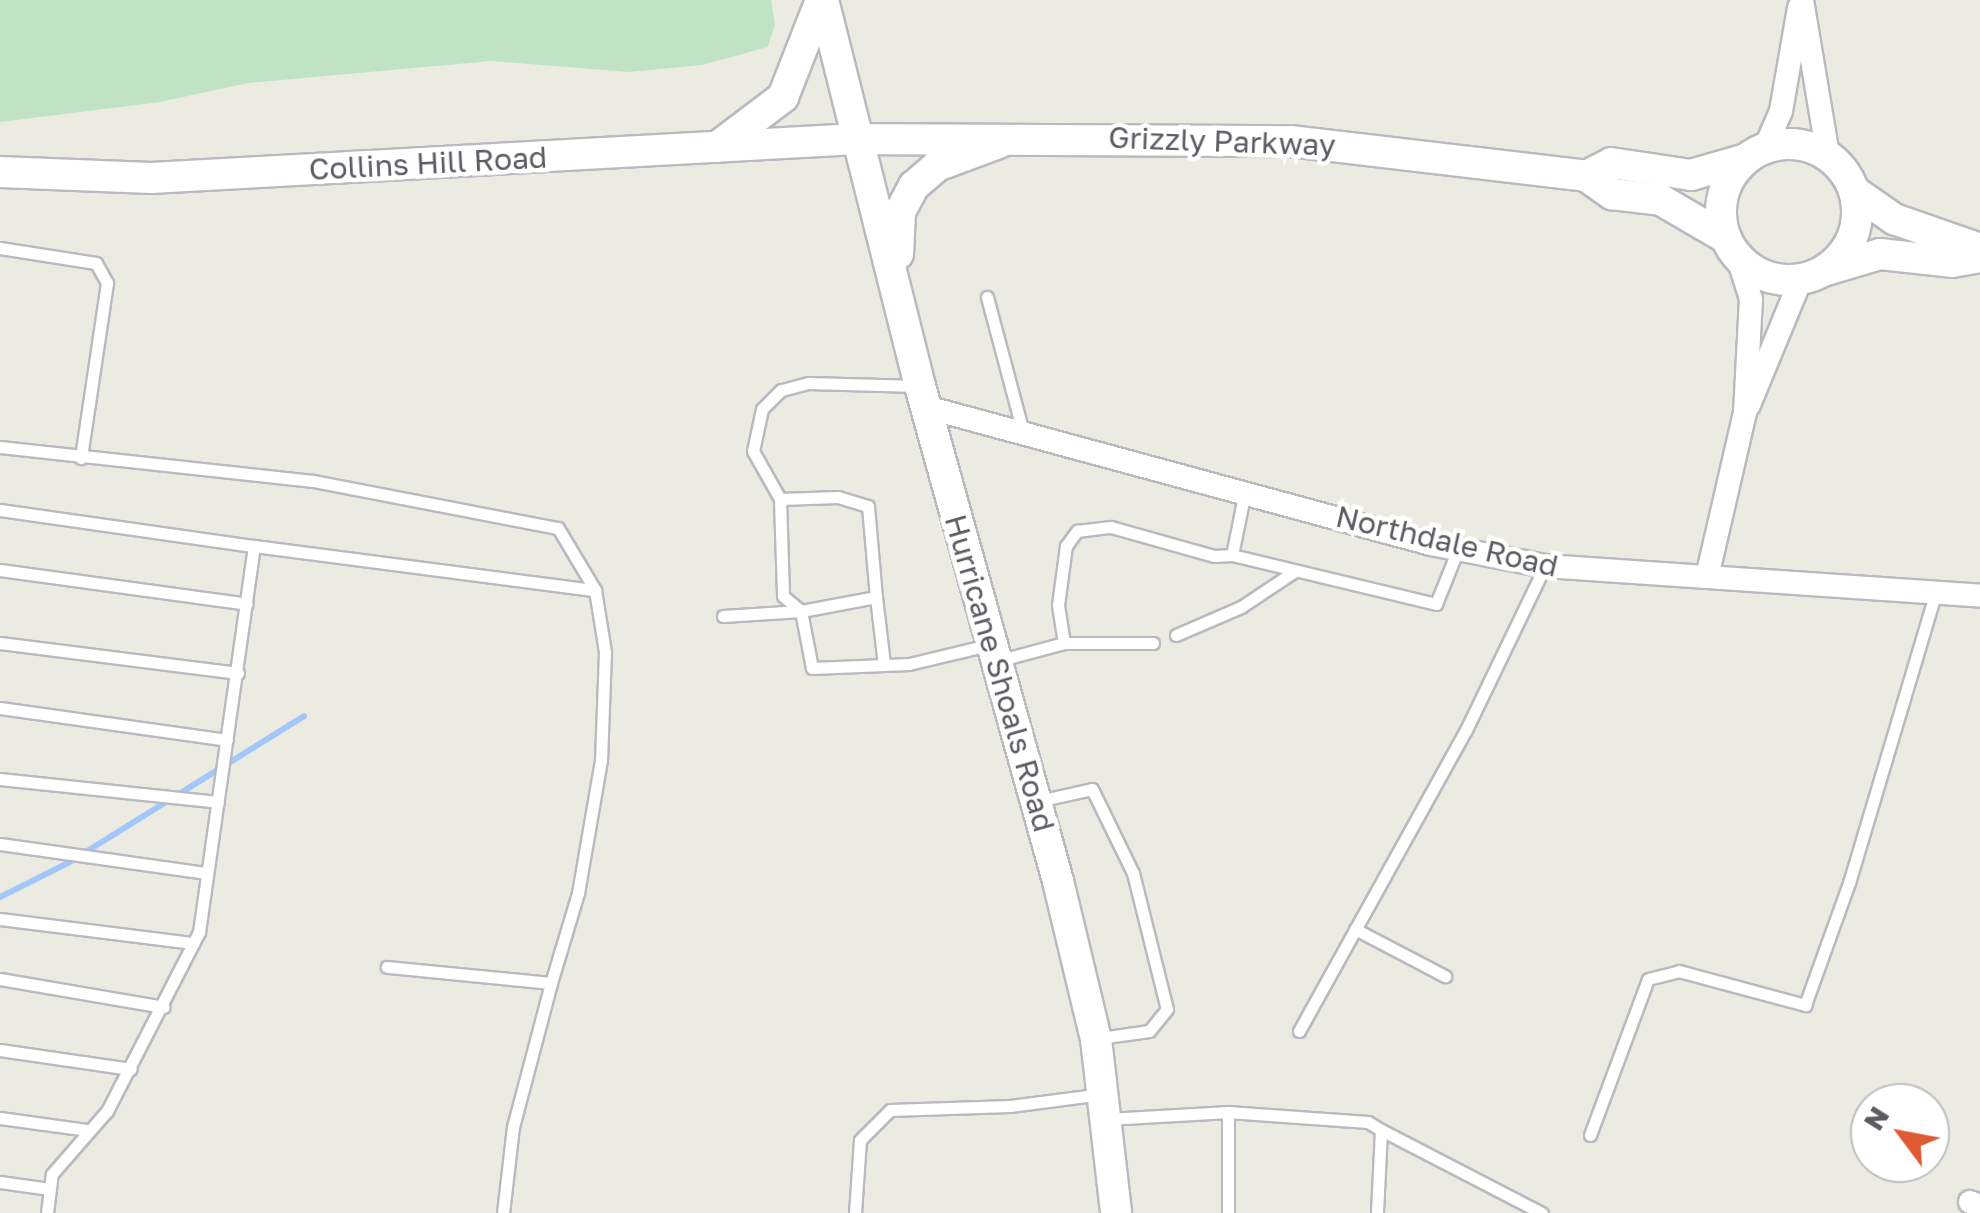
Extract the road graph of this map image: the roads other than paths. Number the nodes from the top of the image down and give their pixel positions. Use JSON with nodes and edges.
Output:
{"nodes":[{"id":1,"x":822,"y":0,"type":"edge"},
{"id":2,"x":1801,"y":0,"type":"edge"},
{"id":3,"x":1010,"y":137,"type":"junction"},
{"id":4,"x":857,"y":139,"type":"junction"},
{"id":5,"x":718,"y":147,"type":"junction"},
{"id":6,"x":1756,"y":154,"type":"junction"},
{"id":7,"x":1828,"y":156,"type":"junction"},
{"id":8,"x":0,"y":172,"type":"edge"},
{"id":9,"x":1586,"y":176,"type":"junction"},
{"id":10,"x":1854,"y":190,"type":"junction"},
{"id":11,"x":0,"y":248,"type":"edge"},
{"id":12,"x":1732,"y":248,"type":"junction"},
{"id":13,"x":1980,"y":253,"type":"edge"},
{"id":14,"x":1812,"y":275,"type":"junction"},
{"id":15,"x":894,"y":284,"type":"junction"},
{"id":16,"x":988,"y":297,"type":"dead end"},
{"id":17,"x":923,"y":397,"type":"junction"},
{"id":18,"x":1745,"y":413,"type":"junction"},
{"id":19,"x":1023,"y":432,"type":"junction"},
{"id":20,"x":0,"y":447,"type":"edge"},
{"id":21,"x":81,"y":458,"type":"junction"},
{"id":22,"x":1245,"y":492,"type":"junction"},
{"id":23,"x":780,"y":499,"type":"junction"},
{"id":24,"x":0,"y":510,"type":"edge"},
{"id":25,"x":254,"y":546,"type":"junction"},
{"id":26,"x":1458,"y":549,"type":"junction"},
{"id":27,"x":1232,"y":555,"type":"junction"},
{"id":28,"x":1545,"y":566,"type":"junction"},
{"id":29,"x":0,"y":570,"type":"edge"},
{"id":30,"x":1295,"y":570,"type":"junction"},
{"id":31,"x":1706,"y":577,"type":"junction"},
{"id":32,"x":595,"y":590,"type":"junction"},
{"id":33,"x":1935,"y":594,"type":"junction"},
{"id":34,"x":1980,"y":596,"type":"edge"},
{"id":35,"x":876,"y":597,"type":"junction"},
{"id":36,"x":247,"y":604,"type":"junction"},
{"id":37,"x":801,"y":611,"type":"junction"},
{"id":38,"x":724,"y":616,"type":"dead end"},
{"id":39,"x":1176,"y":635,"type":"dead end"},
{"id":40,"x":0,"y":643,"type":"edge"},
{"id":41,"x":1064,"y":643,"type":"junction"},
{"id":42,"x":1153,"y":643,"type":"dead end"},
{"id":43,"x":995,"y":652,"type":"junction"},
{"id":44,"x":884,"y":664,"type":"junction"},
{"id":45,"x":238,"y":674,"type":"junction"},
{"id":46,"x":0,"y":708,"type":"edge"},
{"id":47,"x":227,"y":740,"type":"junction"},
{"id":48,"x":0,"y":779,"type":"edge"},
{"id":49,"x":218,"y":802,"type":"junction"},
{"id":50,"x":1036,"y":802,"type":"junction"},
{"id":51,"x":0,"y":844,"type":"edge"},
{"id":52,"x":207,"y":872,"type":"junction"},
{"id":53,"x":0,"y":920,"type":"edge"},
{"id":54,"x":1356,"y":929,"type":"junction"},
{"id":55,"x":194,"y":943,"type":"junction"},
{"id":56,"x":387,"y":967,"type":"dead end"},
{"id":57,"x":1444,"y":976,"type":"dead end"},
{"id":58,"x":0,"y":980,"type":"edge"},
{"id":59,"x":551,"y":983,"type":"junction"},
{"id":60,"x":164,"y":1007,"type":"junction"},
{"id":61,"x":1299,"y":1031,"type":"dead end"},
{"id":62,"x":1096,"y":1039,"type":"junction"},
{"id":63,"x":0,"y":1050,"type":"edge"},
{"id":64,"x":131,"y":1069,"type":"junction"},
{"id":65,"x":1105,"y":1106,"type":"junction"},
{"id":66,"x":1228,"y":1112,"type":"junction"},
{"id":67,"x":0,"y":1118,"type":"edge"},
{"id":68,"x":88,"y":1130,"type":"junction"},
{"id":69,"x":1381,"y":1130,"type":"junction"},
{"id":70,"x":1590,"y":1135,"type":"dead end"},
{"id":71,"x":0,"y":1182,"type":"edge"},
{"id":72,"x":50,"y":1189,"type":"junction"},
{"id":73,"x":47,"y":1213,"type":"edge"},
{"id":74,"x":503,"y":1213,"type":"edge"},
{"id":75,"x":854,"y":1213,"type":"edge"},
{"id":76,"x":1116,"y":1213,"type":"edge"},
{"id":77,"x":1228,"y":1213,"type":"edge"},
{"id":78,"x":1377,"y":1213,"type":"edge"},
{"id":79,"x":1542,"y":1213,"type":"edge"}],
"edges":[{"from":1,"to":4,"type":"street","name":"Hurricane Shoals Road"},
{"from":1,"to":5,"type":"street"},
{"from":2,"to":6,"type":"street"},
{"from":2,"to":7,"type":"street"},
{"from":3,"to":4,"type":"street","name":"Grizzly Parkway"},
{"from":3,"to":9,"type":"street","name":"Grizzly Parkway"},
{"from":3,"to":15,"type":"street"},
{"from":4,"to":5,"type":"street","name":"Collins Hill Road"},
{"from":4,"to":15,"type":"street","name":"Hurricane Shoals Road"},
{"from":5,"to":8,"type":"street","name":"Collins Hill Road"},
{"from":6,"to":7,"type":"street"},
{"from":6,"to":9,"type":"street","name":"Grizzly Parkway"},
{"from":6,"to":12,"type":"street"},
{"from":7,"to":10,"type":"street"},
{"from":9,"to":12,"type":"street","name":"Grizzly Parkway"},
{"from":10,"to":13,"type":"street"},
{"from":10,"to":14,"type":"street"},
{"from":11,"to":21,"type":"lane"},
{"from":12,"to":14,"type":"street"},
{"from":12,"to":18,"type":"street"},
{"from":13,"to":14,"type":"street"},
{"from":14,"to":18,"type":"street"},
{"from":15,"to":17,"type":"street","name":"Hurricane Shoals Road"},
{"from":16,"to":19,"type":"lane"},
{"from":17,"to":19,"type":"street","name":"Northdale Road"},
{"from":17,"to":23,"type":"lane"},
{"from":17,"to":43,"type":"street","name":"Hurricane Shoals Road"},
{"from":18,"to":31,"type":"street"},
{"from":19,"to":22,"type":"street","name":"Northdale Road"},
{"from":20,"to":21,"type":"lane"},
{"from":21,"to":32,"type":"lane"},
{"from":22,"to":26,"type":"street","name":"Northdale Road"},
{"from":22,"to":27,"type":"lane"},
{"from":23,"to":35,"type":"lane"},
{"from":23,"to":37,"type":"lane"},
{"from":24,"to":25,"type":"lane"},
{"from":25,"to":32,"type":"lane"},
{"from":25,"to":36,"type":"lane"},
{"from":26,"to":28,"type":"street","name":"Northdale Road"},
{"from":26,"to":30,"type":"lane"},
{"from":27,"to":30,"type":"lane"},
{"from":27,"to":41,"type":"lane"},
{"from":28,"to":31,"type":"street","name":"Northdale Road"},
{"from":28,"to":54,"type":"lane"},
{"from":29,"to":36,"type":"lane"},
{"from":30,"to":39,"type":"lane"},
{"from":31,"to":33,"type":"street","name":"Northdale Road"},
{"from":32,"to":59,"type":"lane"},
{"from":33,"to":34,"type":"street","name":"Northdale Road"},
{"from":33,"to":70,"type":"lane"},
{"from":35,"to":37,"type":"lane"},
{"from":35,"to":44,"type":"lane"},
{"from":36,"to":45,"type":"lane"},
{"from":37,"to":38,"type":"lane"},
{"from":37,"to":44,"type":"lane"},
{"from":40,"to":45,"type":"lane"},
{"from":41,"to":42,"type":"lane"},
{"from":41,"to":43,"type":"lane"},
{"from":43,"to":44,"type":"lane"},
{"from":43,"to":50,"type":"street","name":"Hurricane Shoals Road"},
{"from":45,"to":47,"type":"lane"},
{"from":46,"to":47,"type":"lane"},
{"from":47,"to":49,"type":"lane"},
{"from":48,"to":49,"type":"lane"},
{"from":49,"to":52,"type":"lane"},
{"from":50,"to":62,"type":"street","name":"Hurricane Shoals Road"},
{"from":50,"to":62,"type":"lane"},
{"from":51,"to":52,"type":"lane"},
{"from":52,"to":55,"type":"lane"},
{"from":53,"to":55,"type":"lane"},
{"from":54,"to":57,"type":"lane"},
{"from":54,"to":61,"type":"lane"},
{"from":55,"to":60,"type":"lane"},
{"from":56,"to":59,"type":"lane"},
{"from":58,"to":60,"type":"lane"},
{"from":59,"to":74,"type":"lane"},
{"from":60,"to":64,"type":"lane"},
{"from":62,"to":65,"type":"street","name":"Hurricane Shoals Road"},
{"from":63,"to":64,"type":"lane"},
{"from":64,"to":68,"type":"lane"},
{"from":65,"to":66,"type":"lane"},
{"from":65,"to":75,"type":"lane"},
{"from":65,"to":76,"type":"street","name":"Hurricane Shoals Road"},
{"from":66,"to":69,"type":"lane"},
{"from":66,"to":77,"type":"lane"},
{"from":67,"to":68,"type":"lane"},
{"from":68,"to":72,"type":"lane"},
{"from":69,"to":78,"type":"lane"},
{"from":69,"to":79,"type":"lane"},
{"from":71,"to":72,"type":"lane"},
{"from":72,"to":73,"type":"lane"}]}
